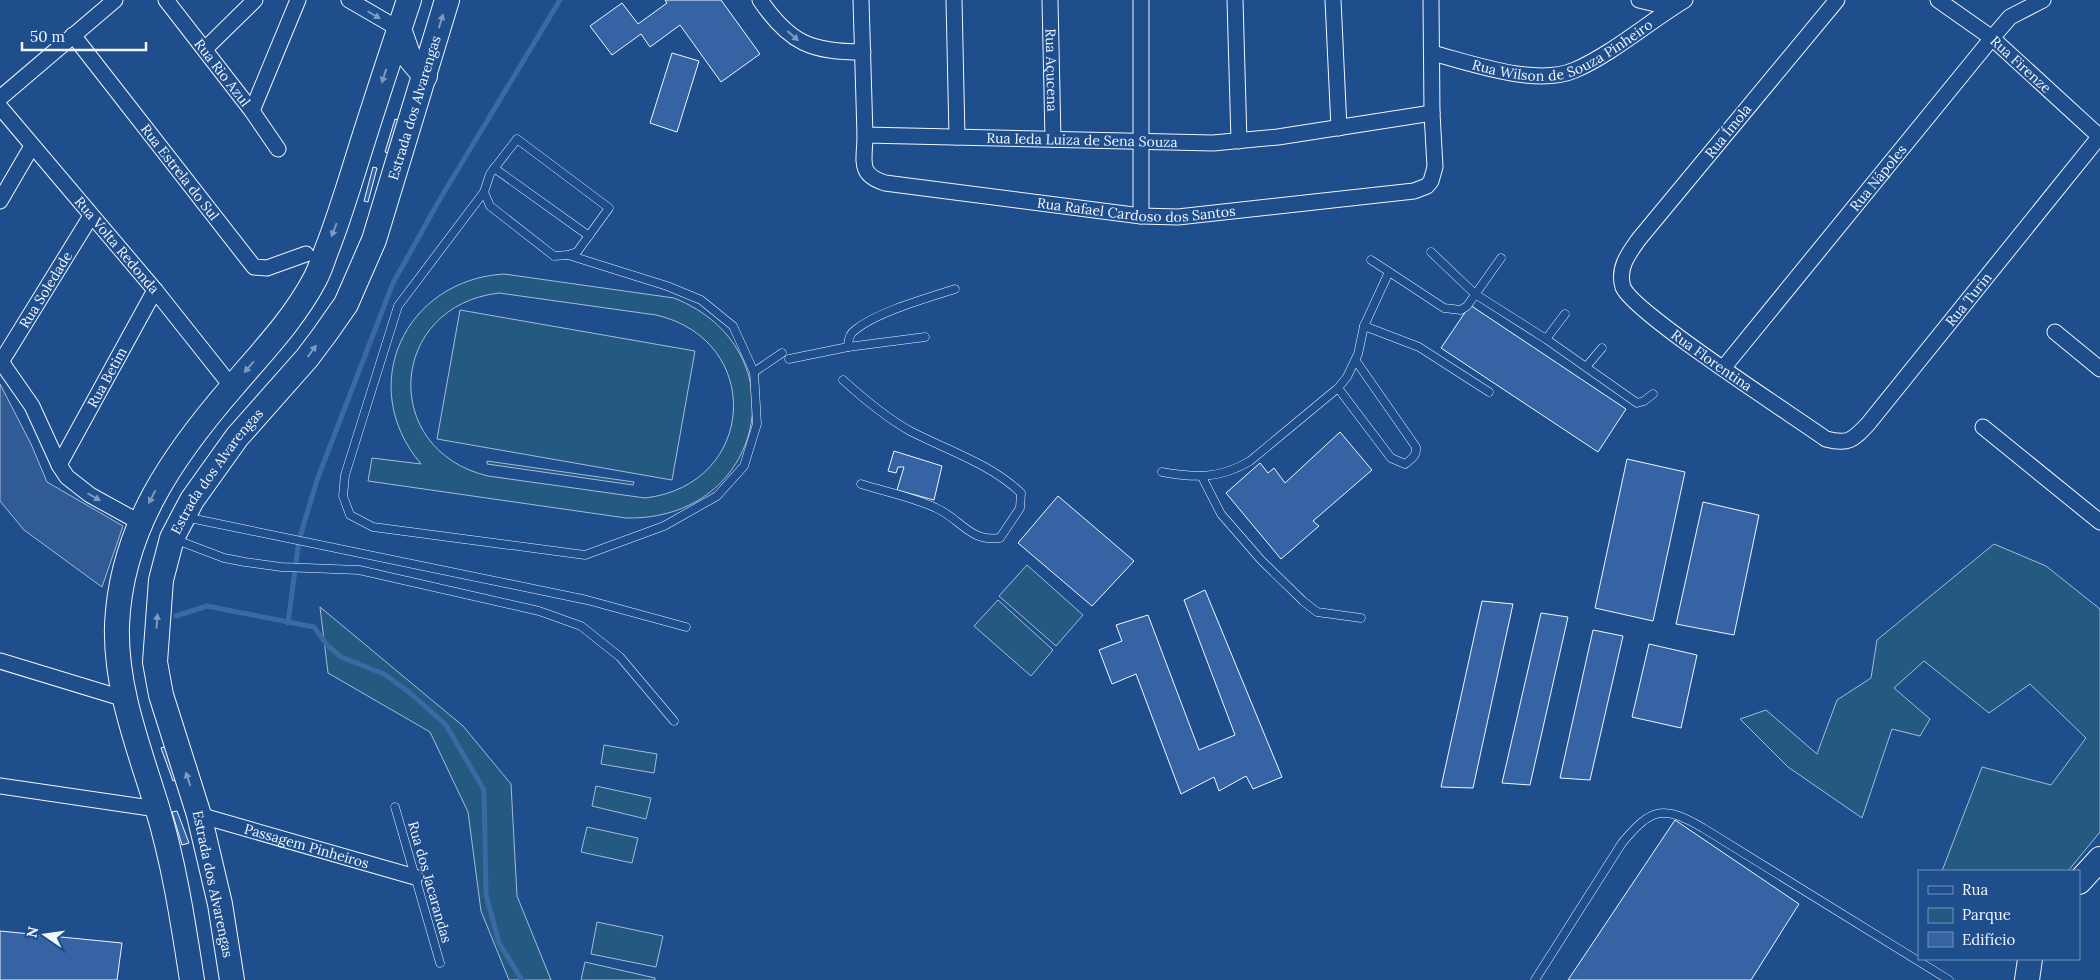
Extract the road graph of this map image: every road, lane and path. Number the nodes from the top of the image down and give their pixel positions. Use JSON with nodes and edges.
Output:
{"nodes":[{"id":1,"x":115,"y":0,"type":"edge"},
{"id":2,"x":166,"y":0,"type":"edge"},
{"id":3,"x":255,"y":0,"type":"edge"},
{"id":4,"x":298,"y":0,"type":"edge"},
{"id":5,"x":349,"y":0,"type":"edge"},
{"id":6,"x":408,"y":0,"type":"edge"},
{"id":7,"x":447,"y":0,"type":"edge"},
{"id":8,"x":760,"y":0,"type":"edge"},
{"id":9,"x":861,"y":0,"type":"edge"},
{"id":10,"x":954,"y":0,"type":"edge"},
{"id":11,"x":1050,"y":0,"type":"edge"},
{"id":12,"x":1141,"y":0,"type":"edge"},
{"id":13,"x":1235,"y":0,"type":"edge"},
{"id":14,"x":1334,"y":0,"type":"edge"},
{"id":15,"x":1431,"y":0,"type":"edge"},
{"id":16,"x":1638,"y":0,"type":"edge"},
{"id":17,"x":1837,"y":0,"type":"edge"},
{"id":18,"x":1938,"y":0,"type":"edge"},
{"id":19,"x":2042,"y":0,"type":"edge"},
{"id":20,"x":1678,"y":4,"type":"edge"},
{"id":21,"x":399,"y":29,"type":"junction"},
{"id":22,"x":73,"y":35,"type":"junction"},
{"id":23,"x":1992,"y":38,"type":"junction"},
{"id":24,"x":205,"y":48,"type":"junction"},
{"id":25,"x":863,"y":52,"type":"junction"},
{"id":26,"x":1432,"y":53,"type":"junction"},
{"id":27,"x":424,"y":76,"type":"junction"},
{"id":28,"x":0,"y":98,"type":"edge"},
{"id":29,"x":0,"y":107,"type":"edge"},
{"id":30,"x":252,"y":111,"type":"junction"},
{"id":31,"x":1432,"y":113,"type":"junction"},
{"id":32,"x":1339,"y":128,"type":"junction"},
{"id":33,"x":865,"y":135,"type":"junction"},
{"id":34,"x":2099,"y":136,"type":"edge"},
{"id":35,"x":957,"y":137,"type":"junction"},
{"id":36,"x":1053,"y":139,"type":"junction"},
{"id":37,"x":1239,"y":141,"type":"junction"},
{"id":38,"x":1140,"y":142,"type":"junction"},
{"id":39,"x":32,"y":146,"type":"junction"},
{"id":40,"x":278,"y":149,"type":"dead end"},
{"id":41,"x":494,"y":168,"type":"junction"},
{"id":42,"x":484,"y":192,"type":"junction"},
{"id":43,"x":0,"y":201,"type":"edge"},
{"id":44,"x":91,"y":216,"type":"junction"},
{"id":45,"x":1141,"y":216,"type":"junction"},
{"id":46,"x":588,"y":236,"type":"junction"},
{"id":47,"x":1431,"y":252,"type":"dead end"},
{"id":48,"x":306,"y":254,"type":"dead end"},
{"id":49,"x":568,"y":256,"type":"junction"},
{"id":50,"x":1501,"y":258,"type":"dead end"},
{"id":51,"x":1371,"y":260,"type":"dead end"},
{"id":52,"x":1622,"y":266,"type":"joint"},
{"id":53,"x":1390,"y":272,"type":"junction"},
{"id":54,"x":955,"y":289,"type":"dead end"},
{"id":55,"x":155,"y":290,"type":"junction"},
{"id":56,"x":1475,"y":294,"type":"junction"},
{"id":57,"x":1566,"y":314,"type":"dead end"},
{"id":58,"x":1364,"y":326,"type":"junction"},
{"id":59,"x":2055,"y":332,"type":"dead end"},
{"id":60,"x":925,"y":337,"type":"dead end"},
{"id":61,"x":1546,"y":339,"type":"junction"},
{"id":62,"x":848,"y":347,"type":"junction"},
{"id":63,"x":1602,"y":348,"type":"dead end"},
{"id":64,"x":782,"y":353,"type":"dead end"},
{"id":65,"x":789,"y":359,"type":"dead end"},
{"id":66,"x":1,"y":361,"type":"edge"},
{"id":67,"x":1356,"y":361,"type":"junction"},
{"id":68,"x":1586,"y":367,"type":"junction"},
{"id":69,"x":1724,"y":368,"type":"junction"},
{"id":70,"x":2100,"y":369,"type":"edge"},
{"id":71,"x":754,"y":372,"type":"junction"},
{"id":72,"x":842,"y":380,"type":"dead end"},
{"id":73,"x":232,"y":387,"type":"junction"},
{"id":74,"x":1338,"y":388,"type":"junction"},
{"id":75,"x":1490,"y":392,"type":"dead end"},
{"id":76,"x":1653,"y":394,"type":"dead end"},
{"id":77,"x":1983,"y":427,"type":"dead end"},
{"id":78,"x":1826,"y":439,"type":"joint"},
{"id":79,"x":59,"y":465,"type":"junction"},
{"id":80,"x":1162,"y":472,"type":"dead end"},
{"id":81,"x":1202,"y":477,"type":"junction"},
{"id":82,"x":861,"y":484,"type":"dead end"},
{"id":83,"x":182,"y":516,"type":"junction"},
{"id":84,"x":139,"y":522,"type":"junction"},
{"id":85,"x":2100,"y":522,"type":"edge"},
{"id":86,"x":172,"y":538,"type":"junction"},
{"id":87,"x":1361,"y":618,"type":"dead end"},
{"id":88,"x":686,"y":627,"type":"dead end"},
{"id":89,"x":0,"y":661,"type":"edge"},
{"id":90,"x":125,"y":699,"type":"junction"},
{"id":91,"x":674,"y":721,"type":"dead end"},
{"id":92,"x":0,"y":786,"type":"edge"},
{"id":93,"x":395,"y":807,"type":"dead end"},
{"id":94,"x":157,"y":809,"type":"junction"},
{"id":95,"x":200,"y":815,"type":"junction"},
{"id":96,"x":2100,"y":859,"type":"edge"},
{"id":97,"x":415,"y":877,"type":"junction"},
{"id":98,"x":2080,"y":881,"type":"edge"},
{"id":99,"x":2030,"y":960,"type":"edge"},
{"id":100,"x":440,"y":963,"type":"dead end"},
{"id":101,"x":192,"y":980,"type":"edge"},
{"id":102,"x":232,"y":980,"type":"edge"},
{"id":103,"x":1535,"y":980,"type":"edge"},
{"id":104,"x":1949,"y":980,"type":"edge"},
{"id":105,"x":2027,"y":980,"type":"edge"}],
"edges":[{"from":1,"to":22,"type":"street"},
{"from":2,"to":24,"type":"street","name":"Rua Rio Azul"},
{"from":3,"to":24,"type":"street"},
{"from":4,"to":30,"type":"street"},
{"from":5,"to":21,"type":"street","one_way":true},
{"from":6,"to":21,"type":"main road"},
{"from":27,"to":7,"type":"main road","name":"Estrada dos Alvarengas","one_way":true},
{"from":8,"to":25,"type":"street","one_way":true},
{"from":9,"to":25,"type":"street"},
{"from":10,"to":35,"type":"street"},
{"from":11,"to":36,"type":"street","name":"Rua Açucena"},
{"from":12,"to":38,"type":"street"},
{"from":13,"to":37,"type":"street"},
{"from":14,"to":32,"type":"street"},
{"from":15,"to":26,"type":"street"},
{"from":16,"to":20,"type":"street"},
{"from":17,"to":52,"type":"street","name":"Rua Ímola"},
{"from":18,"to":23,"type":"street","name":"Rua Firenze"},
{"from":19,"to":23,"type":"street","name":"Rua Nápoles"},
{"from":20,"to":26,"type":"street","name":"Rua Wilson de Souza Pinheiro"},
{"from":21,"to":27,"type":"main road"},
{"from":21,"to":73,"type":"main road","one_way":true},
{"from":22,"to":28,"type":"street"},
{"from":22,"to":48,"type":"street","name":"Rua Estrela do Sul"},
{"from":23,"to":34,"type":"street","name":"Rua Firenze"},
{"from":23,"to":69,"type":"street","name":"Rua Nápoles"},
{"from":24,"to":30,"type":"street","name":"Rua Rio Azul"},
{"from":25,"to":33,"type":"street"},
{"from":26,"to":31,"type":"street"},
{"from":83,"to":27,"type":"main road","name":"Estrada dos Alvarengas","one_way":true},
{"from":29,"to":39,"type":"street","name":"Rua Volta Redonda"},
{"from":30,"to":40,"type":"street","name":"Rua Rio Azul"},
{"from":31,"to":32,"type":"street","name":"Rua Ieda Luiza de Sena Souza"},
{"from":31,"to":45,"type":"street","name":"Rua Rafael Cardoso dos Santos"},
{"from":32,"to":37,"type":"street","name":"Rua Ieda Luiza de Sena Souza"},
{"from":33,"to":35,"type":"street","name":"Rua Ieda Luiza de Sena Souza"},
{"from":33,"to":45,"type":"street","name":"Rua Rafael Cardoso dos Santos"},
{"from":34,"to":78,"type":"street","name":"Rua Turin"},
{"from":35,"to":36,"type":"street","name":"Rua Ieda Luiza de Sena Souza"},
{"from":36,"to":38,"type":"street","name":"Rua Ieda Luiza de Sena Souza"},
{"from":37,"to":38,"type":"street","name":"Rua Ieda Luiza de Sena Souza"},
{"from":38,"to":45,"type":"street"},
{"from":39,"to":43,"type":"street"},
{"from":39,"to":44,"type":"street","name":"Rua Volta Redonda"},
{"from":41,"to":42,"type":"lane"},
{"from":41,"to":46,"type":"lane"},
{"from":41,"to":46,"type":"lane"},
{"from":42,"to":49,"type":"lane"},
{"from":42,"to":71,"type":"lane"},
{"from":44,"to":55,"type":"street","name":"Rua Volta Redonda"},
{"from":44,"to":66,"type":"street","name":"Rua Soledade"},
{"from":46,"to":49,"type":"lane"},
{"from":47,"to":56,"type":"lane"},
{"from":49,"to":71,"type":"lane"},
{"from":50,"to":56,"type":"lane"},
{"from":51,"to":53,"type":"lane"},
{"from":52,"to":69,"type":"street","name":"Rua Florentina"},
{"from":53,"to":56,"type":"lane"},
{"from":53,"to":58,"type":"lane"},
{"from":54,"to":62,"type":"lane"},
{"from":55,"to":73,"type":"street","name":"Rua Volta Redonda"},
{"from":55,"to":79,"type":"street","name":"Rua Betim"},
{"from":56,"to":61,"type":"lane"},
{"from":57,"to":61,"type":"lane"},
{"from":58,"to":67,"type":"lane"},
{"from":58,"to":75,"type":"lane"},
{"from":59,"to":70,"type":"street"},
{"from":60,"to":62,"type":"lane"},
{"from":61,"to":68,"type":"lane"},
{"from":62,"to":65,"type":"lane"},
{"from":63,"to":68,"type":"lane"},
{"from":64,"to":71,"type":"lane"},
{"from":66,"to":79,"type":"street"},
{"from":67,"to":74,"type":"lane"},
{"from":67,"to":74,"type":"lane"},
{"from":68,"to":76,"type":"lane"},
{"from":69,"to":78,"type":"street","name":"Rua Florentina"},
{"from":72,"to":82,"type":"lane"},
{"from":73,"to":84,"type":"main road","one_way":true},
{"from":74,"to":81,"type":"lane"},
{"from":77,"to":85,"type":"street"},
{"from":79,"to":84,"type":"street","one_way":true},
{"from":80,"to":81,"type":"lane"},
{"from":81,"to":87,"type":"lane"},
{"from":83,"to":86,"type":"main road","name":"Estrada dos Alvarengas"},
{"from":83,"to":88,"type":"lane"},
{"from":84,"to":90,"type":"main road"},
{"from":86,"to":91,"type":"lane"},
{"from":95,"to":86,"type":"main road","name":"Estrada dos Alvarengas","one_way":true},
{"from":89,"to":90,"type":"street"},
{"from":90,"to":94,"type":"main road"},
{"from":92,"to":94,"type":"street"},
{"from":93,"to":97,"type":"lane","name":"Rua dos Jacarandas"},
{"from":94,"to":101,"type":"main road"},
{"from":95,"to":97,"type":"street","name":"Passagem Pinheiros"},
{"from":95,"to":102,"type":"main road","name":"Estrada dos Alvarengas"},
{"from":96,"to":98,"type":"main road"},
{"from":97,"to":100,"type":"lane","name":"Rua dos Jacarandas"},
{"from":99,"to":105,"type":"main road"},
{"from":103,"to":104,"type":"lane"}]}
